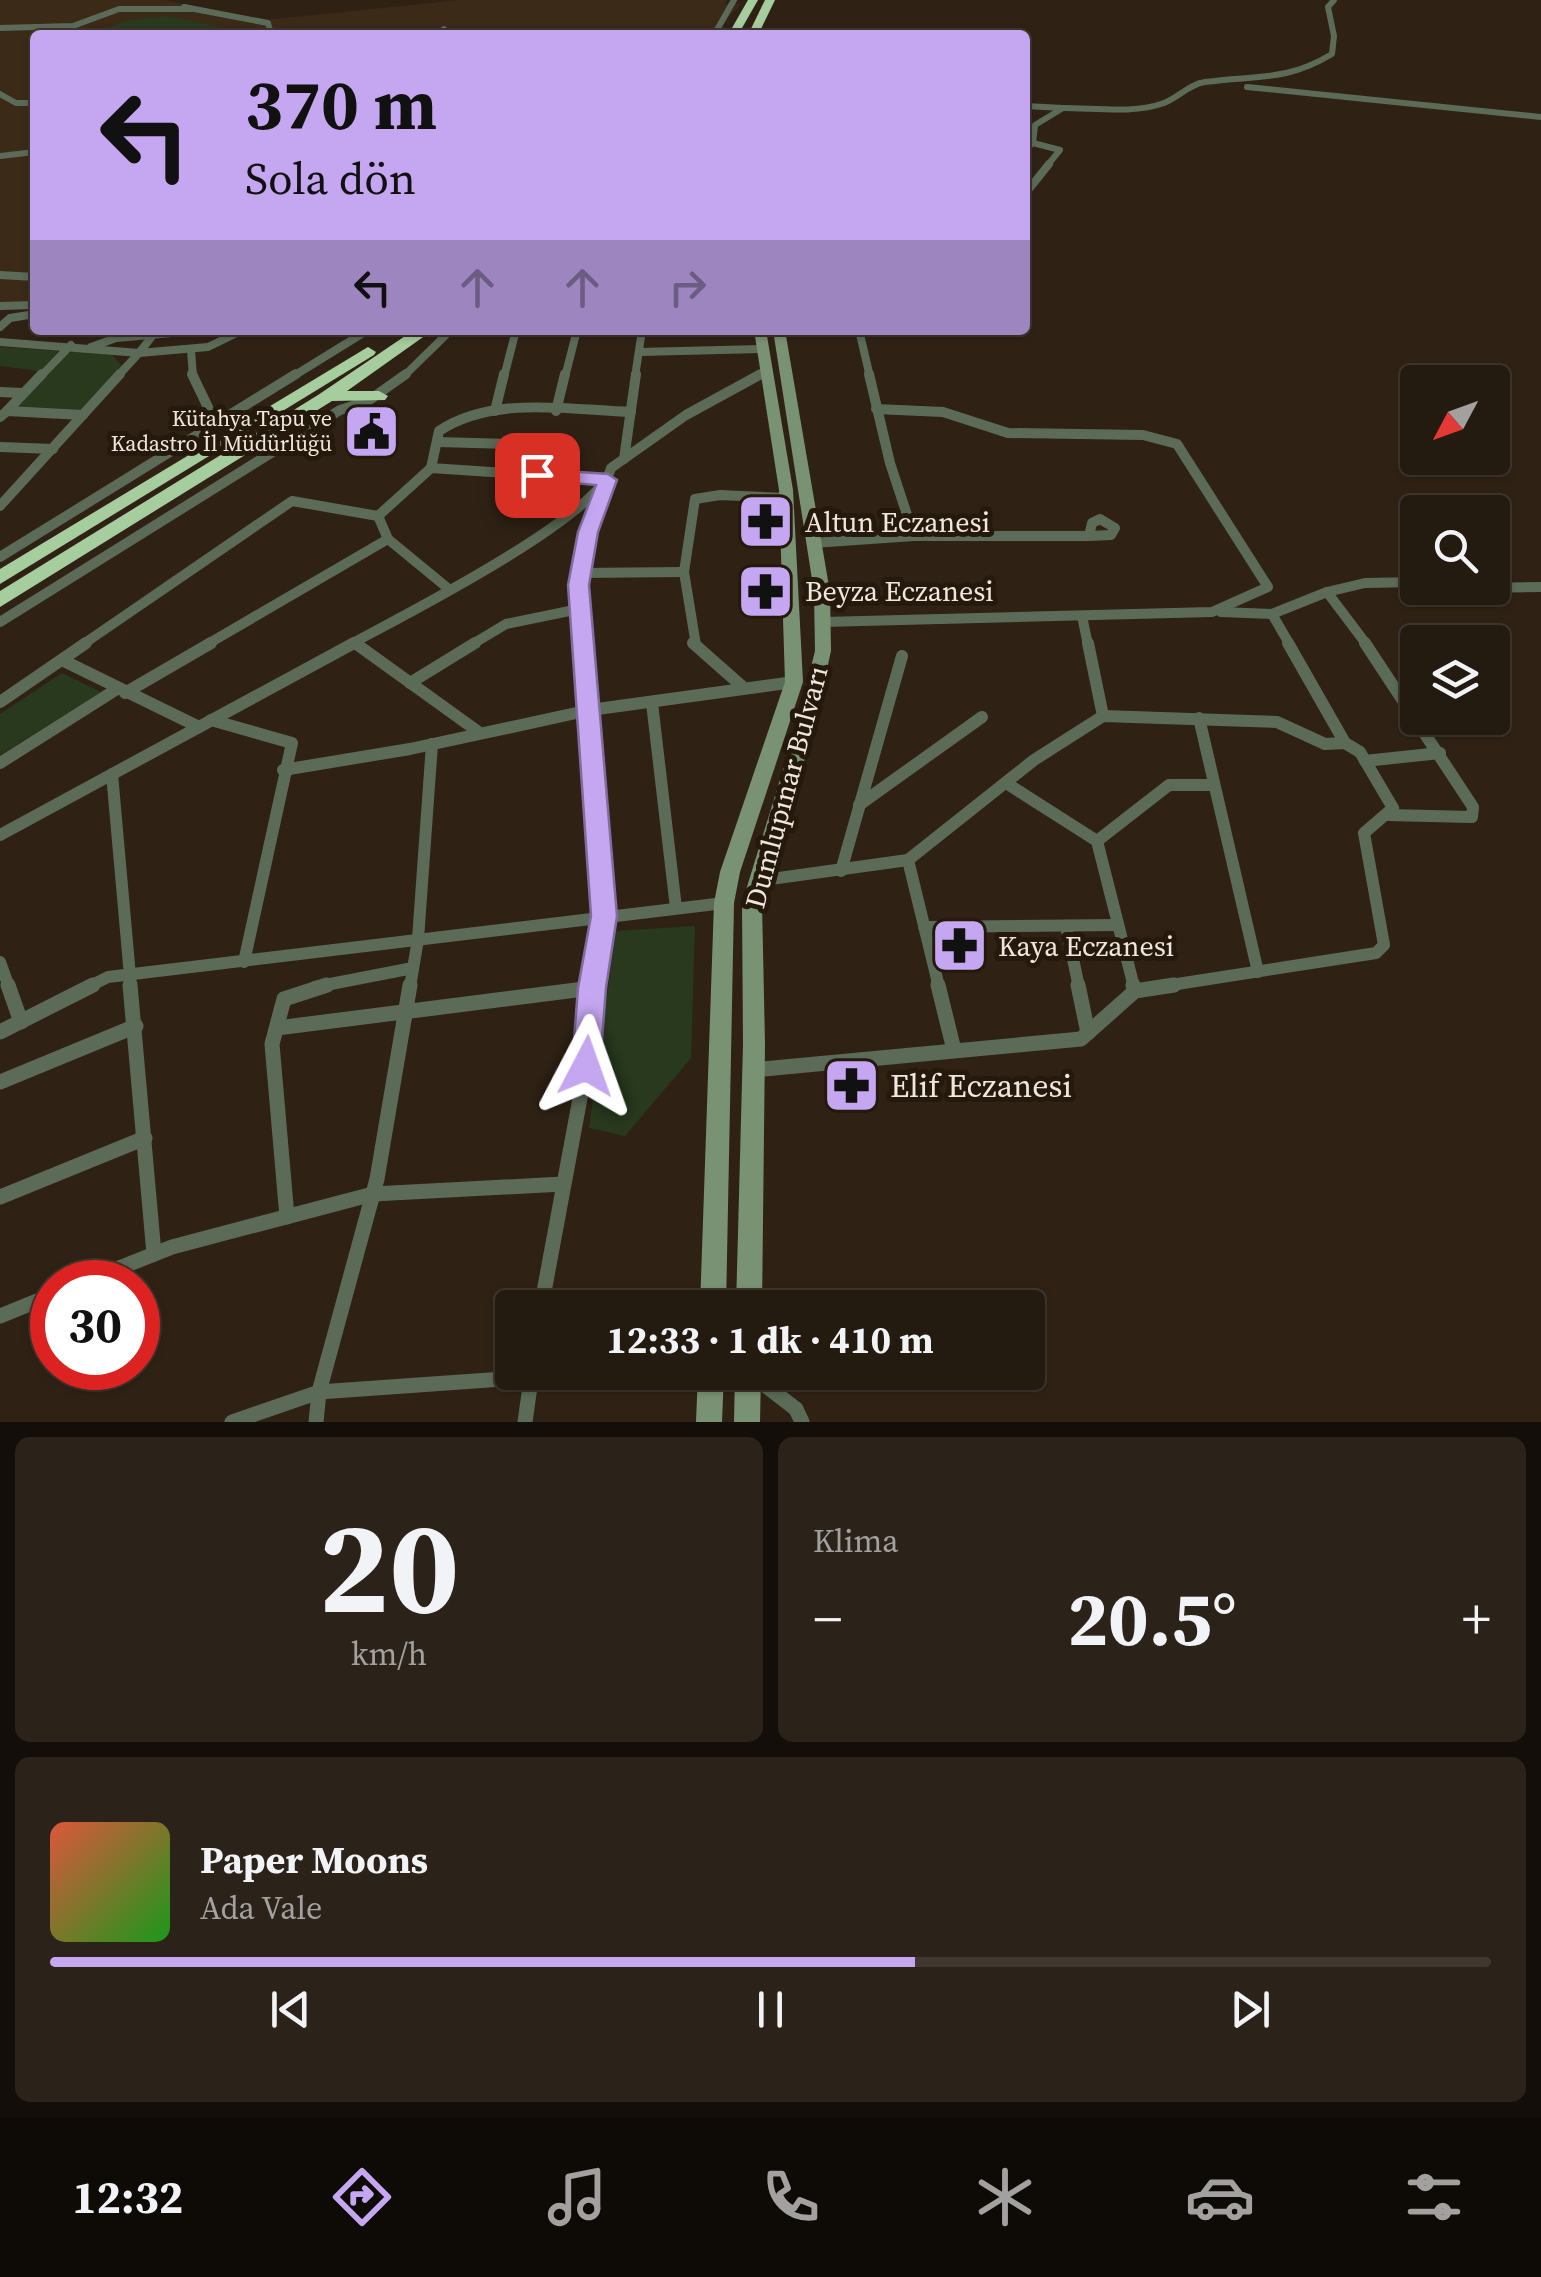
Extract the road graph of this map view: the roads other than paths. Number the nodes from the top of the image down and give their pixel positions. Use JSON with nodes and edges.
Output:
{"nodes":[{"id":1,"x":152,"y":0,"type":"edge"},
{"id":2,"x":734,"y":0,"type":"edge"},
{"id":3,"x":753,"y":0,"type":"edge"},
{"id":4,"x":770,"y":0,"type":"edge"},
{"id":5,"x":1334,"y":0,"type":"edge"},
{"id":6,"x":191,"y":9,"type":"junction"},
{"id":7,"x":0,"y":28,"type":"edge"},
{"id":8,"x":270,"y":30,"type":"edge"},
{"id":9,"x":717,"y":30,"type":"edge"},
{"id":10,"x":736,"y":30,"type":"edge"},
{"id":11,"x":755,"y":30,"type":"edge"},
{"id":12,"x":1224,"y":84,"type":"junction"},
{"id":13,"x":0,"y":94,"type":"edge"},
{"id":14,"x":30,"y":103,"type":"edge"},
{"id":15,"x":1030,"y":106,"type":"edge"},
{"id":16,"x":1062,"y":108,"type":"junction"},
{"id":17,"x":1541,"y":118,"type":"edge"},
{"id":18,"x":1035,"y":124,"type":"junction"},
{"id":19,"x":1030,"y":125,"type":"edge"},
{"id":20,"x":1033,"y":142,"type":"junction"},
{"id":21,"x":1030,"y":145,"type":"edge"},
{"id":22,"x":30,"y":151,"type":"edge"},
{"id":23,"x":0,"y":154,"type":"edge"},
{"id":24,"x":30,"y":161,"type":"edge"},
{"id":25,"x":0,"y":164,"type":"edge"},
{"id":26,"x":1030,"y":188,"type":"edge"},
{"id":27,"x":0,"y":275,"type":"edge"},
{"id":28,"x":30,"y":277,"type":"edge"},
{"id":29,"x":30,"y":305,"type":"edge"},
{"id":30,"x":0,"y":306,"type":"edge"},
{"id":31,"x":30,"y":315,"type":"edge"},
{"id":32,"x":0,"y":327,"type":"edge"},
{"id":33,"x":154,"y":335,"type":"joint"},
{"id":34,"x":223,"y":335,"type":"edge"},
{"id":35,"x":234,"y":335,"type":"edge"},
{"id":36,"x":360,"y":335,"type":"edge"},
{"id":37,"x":392,"y":335,"type":"edge"},
{"id":38,"x":418,"y":335,"type":"edge"},
{"id":39,"x":446,"y":335,"type":"edge"},
{"id":40,"x":515,"y":335,"type":"edge"},
{"id":41,"x":576,"y":335,"type":"edge"},
{"id":42,"x":642,"y":335,"type":"edge"},
{"id":43,"x":780,"y":335,"type":"edge"},
{"id":44,"x":859,"y":335,"type":"edge"},
{"id":45,"x":230,"y":337,"type":"junction"},
{"id":46,"x":761,"y":339,"type":"edge"},
{"id":47,"x":0,"y":342,"type":"edge"},
{"id":48,"x":71,"y":345,"type":"junction"},
{"id":49,"x":90,"y":347,"type":"junction"},
{"id":50,"x":191,"y":350,"type":"junction"},
{"id":51,"x":640,"y":352,"type":"junction"},
{"id":52,"x":139,"y":353,"type":"junction"},
{"id":53,"x":765,"y":372,"type":"junction"},
{"id":54,"x":0,"y":392,"type":"edge"},
{"id":55,"x":22,"y":393,"type":"junction"},
{"id":56,"x":379,"y":396,"type":"junction"},
{"id":57,"x":324,"y":399,"type":"junction"},
{"id":58,"x":876,"y":409,"type":"junction"},
{"id":59,"x":495,"y":411,"type":"junction"},
{"id":60,"x":556,"y":411,"type":"junction"},
{"id":61,"x":632,"y":412,"type":"junction"},
{"id":62,"x":3,"y":414,"type":"edge"},
{"id":63,"x":83,"y":416,"type":"junction"},
{"id":64,"x":215,"y":422,"type":"junction"},
{"id":65,"x":438,"y":442,"type":"junction"},
{"id":66,"x":542,"y":444,"type":"dead end"},
{"id":67,"x":0,"y":447,"type":"edge"},
{"id":68,"x":53,"y":449,"type":"junction"},
{"id":69,"x":624,"y":459,"type":"junction"},
{"id":70,"x":431,"y":468,"type":"junction"},
{"id":71,"x":608,"y":480,"type":"junction"},
{"id":72,"x":786,"y":498,"type":"junction"},
{"id":73,"x":0,"y":506,"type":"edge"},
{"id":74,"x":378,"y":516,"type":"junction"},
{"id":75,"x":914,"y":536,"type":"junction"},
{"id":76,"x":1089,"y":536,"type":"dead end"},
{"id":77,"x":388,"y":538,"type":"junction"},
{"id":78,"x":813,"y":544,"type":"junction"},
{"id":79,"x":0,"y":557,"type":"edge"},
{"id":80,"x":684,"y":572,"type":"junction"},
{"id":81,"x":580,"y":574,"type":"junction"},
{"id":82,"x":0,"y":578,"type":"edge"},
{"id":83,"x":1400,"y":582,"type":"edge"},
{"id":84,"x":1510,"y":587,"type":"edge"},
{"id":85,"x":1541,"y":587,"type":"edge"},
{"id":86,"x":450,"y":590,"type":"junction"},
{"id":87,"x":1327,"y":592,"type":"junction"},
{"id":88,"x":0,"y":600,"type":"edge"},
{"id":89,"x":579,"y":609,"type":"junction"},
{"id":90,"x":1212,"y":612,"type":"junction"},
{"id":91,"x":1272,"y":614,"type":"junction"},
{"id":92,"x":1082,"y":616,"type":"junction"},
{"id":93,"x":0,"y":622,"type":"edge"},
{"id":94,"x":823,"y":622,"type":"junction"},
{"id":95,"x":354,"y":642,"type":"junction"},
{"id":96,"x":902,"y":656,"type":"dead end"},
{"id":97,"x":62,"y":660,"type":"junction"},
{"id":98,"x":410,"y":682,"type":"junction"},
{"id":99,"x":794,"y":682,"type":"junction"},
{"id":100,"x":744,"y":688,"type":"junction"},
{"id":101,"x":121,"y":691,"type":"junction"},
{"id":102,"x":0,"y":702,"type":"edge"},
{"id":103,"x":652,"y":703,"type":"junction"},
{"id":104,"x":590,"y":710,"type":"junction"},
{"id":105,"x":1103,"y":716,"type":"junction"},
{"id":106,"x":982,"y":717,"type":"dead end"},
{"id":107,"x":1199,"y":718,"type":"junction"},
{"id":108,"x":205,"y":723,"type":"junction"},
{"id":109,"x":480,"y":733,"type":"junction"},
{"id":110,"x":1345,"y":743,"type":"junction"},
{"id":111,"x":432,"y":744,"type":"junction"},
{"id":112,"x":1440,"y":753,"type":"junction"},
{"id":113,"x":1365,"y":761,"type":"junction"},
{"id":114,"x":0,"y":763,"type":"edge"},
{"id":115,"x":284,"y":770,"type":"junction"},
{"id":116,"x":112,"y":774,"type":"junction"},
{"id":117,"x":1006,"y":783,"type":"junction"},
{"id":118,"x":1214,"y":786,"type":"junction"},
{"id":119,"x":859,"y":806,"type":"junction"},
{"id":120,"x":1388,"y":816,"type":"junction"},
{"id":121,"x":0,"y":835,"type":"edge"},
{"id":122,"x":1098,"y":841,"type":"junction"},
{"id":123,"x":908,"y":860,"type":"junction"},
{"id":124,"x":840,"y":871,"type":"junction"},
{"id":125,"x":757,"y":881,"type":"junction"},
{"id":126,"x":724,"y":903,"type":"junction"},
{"id":127,"x":676,"y":908,"type":"junction"},
{"id":128,"x":604,"y":916,"type":"junction"},
{"id":129,"x":1118,"y":925,"type":"junction"},
{"id":130,"x":1066,"y":926,"type":"junction"},
{"id":131,"x":924,"y":927,"type":"junction"},
{"id":132,"x":418,"y":939,"type":"junction"},
{"id":133,"x":0,"y":962,"type":"edge"},
{"id":134,"x":244,"y":962,"type":"junction"},
{"id":135,"x":413,"y":968,"type":"junction"},
{"id":136,"x":1258,"y":972,"type":"junction"},
{"id":137,"x":132,"y":974,"type":"junction"},
{"id":138,"x":592,"y":988,"type":"junction"},
{"id":139,"x":1135,"y":992,"type":"junction"},
{"id":140,"x":406,"y":1011,"type":"junction"},
{"id":141,"x":21,"y":1022,"type":"junction"},
{"id":142,"x":136,"y":1026,"type":"junction"},
{"id":143,"x":277,"y":1028,"type":"junction"},
{"id":144,"x":0,"y":1032,"type":"edge"},
{"id":145,"x":1088,"y":1033,"type":"junction"},
{"id":146,"x":954,"y":1050,"type":"junction"},
{"id":147,"x":753,"y":1070,"type":"junction"},
{"id":148,"x":0,"y":1082,"type":"edge"},
{"id":149,"x":145,"y":1138,"type":"junction"},
{"id":150,"x":563,"y":1184,"type":"junction"},
{"id":151,"x":373,"y":1194,"type":"junction"},
{"id":152,"x":0,"y":1197,"type":"edge"},
{"id":153,"x":288,"y":1217,"type":"junction"},
{"id":154,"x":154,"y":1254,"type":"junction"},
{"id":155,"x":139,"y":1260,"type":"edge"},
{"id":156,"x":544,"y":1290,"type":"edge"},
{"id":157,"x":713,"y":1290,"type":"edge"},
{"id":158,"x":749,"y":1290,"type":"edge"},
{"id":159,"x":30,"y":1304,"type":"edge"},
{"id":160,"x":0,"y":1316,"type":"edge"},
{"id":161,"x":495,"y":1378,"type":"edge"},
{"id":162,"x":530,"y":1390,"type":"edge"},
{"id":163,"x":710,"y":1390,"type":"edge"},
{"id":164,"x":748,"y":1390,"type":"edge"},
{"id":165,"x":771,"y":1390,"type":"edge"},
{"id":166,"x":319,"y":1392,"type":"junction"},
{"id":167,"x":232,"y":1422,"type":"edge"},
{"id":168,"x":316,"y":1422,"type":"edge"},
{"id":169,"x":525,"y":1422,"type":"edge"},
{"id":170,"x":709,"y":1422,"type":"edge"},
{"id":171,"x":747,"y":1422,"type":"edge"},
{"id":172,"x":802,"y":1422,"type":"edge"}],
"edges":[{"from":1,"to":6,"type":"street"},
{"from":2,"to":9,"type":"street"},
{"from":3,"to":10,"type":"highway"},
{"from":4,"to":11,"type":"highway"},
{"from":5,"to":12,"type":"street"},
{"from":6,"to":7,"type":"street"},
{"from":6,"to":8,"type":"street"},
{"from":12,"to":16,"type":"street"},
{"from":12,"to":17,"type":"street"},
{"from":13,"to":14,"type":"street"},
{"from":15,"to":16,"type":"street"},
{"from":16,"to":18,"type":"street"},
{"from":18,"to":19,"type":"street"},
{"from":18,"to":20,"type":"street"},
{"from":20,"to":21,"type":"street"},
{"from":20,"to":26,"type":"street"},
{"from":22,"to":23,"type":"street"},
{"from":24,"to":25,"type":"street"},
{"from":27,"to":28,"type":"street"},
{"from":29,"to":30,"type":"street"},
{"from":31,"to":32,"type":"street"},
{"from":33,"to":49,"type":"street"},
{"from":33,"to":52,"type":"street"},
{"from":34,"to":45,"type":"street"},
{"from":35,"to":45,"type":"street"},
{"from":36,"to":64,"type":"street"},
{"from":37,"to":82,"type":"highway"},
{"from":38,"to":57,"type":"highway"},
{"from":39,"to":56,"type":"street"},
{"from":40,"to":59,"type":"street"},
{"from":41,"to":60,"type":"street"},
{"from":42,"to":51,"type":"street"},
{"from":43,"to":78,"type":"main road","name":"Dumlupınar Bulvarı"},
{"from":44,"to":58,"type":"street"},
{"from":45,"to":50,"type":"street"},
{"from":46,"to":51,"type":"street"},
{"from":46,"to":53,"type":"main road","name":"Dumlupınar Bulvarı"},
{"from":47,"to":48,"type":"street"},
{"from":48,"to":49,"type":"street"},
{"from":48,"to":55,"type":"street"},
{"from":49,"to":52,"type":"street"},
{"from":50,"to":52,"type":"street"},
{"from":50,"to":64,"type":"street"},
{"from":51,"to":61,"type":"street"},
{"from":52,"to":63,"type":"street"},
{"from":53,"to":69,"type":"street"},
{"from":53,"to":72,"type":"main road","name":"Dumlupınar Bulvarı"},
{"from":54,"to":55,"type":"street"},
{"from":55,"to":62,"type":"street"},
{"from":56,"to":57,"type":"highway"},
{"from":56,"to":93,"type":"street"},
{"from":57,"to":88,"type":"highway"},
{"from":58,"to":75,"type":"street"},
{"from":58,"to":90,"type":"street"},
{"from":59,"to":60,"type":"street"},
{"from":59,"to":65,"type":"street"},
{"from":60,"to":61,"type":"street"},
{"from":61,"to":69,"type":"street"},
{"from":62,"to":63,"type":"street"},
{"from":63,"to":68,"type":"street"},
{"from":64,"to":79,"type":"street"},
{"from":65,"to":66,"type":"street"},
{"from":65,"to":70,"type":"street"},
{"from":67,"to":68,"type":"street"},
{"from":68,"to":73,"type":"street"},
{"from":69,"to":71,"type":"street"},
{"from":70,"to":71,"type":"street"},
{"from":70,"to":74,"type":"street"},
{"from":71,"to":81,"type":"street"},
{"from":71,"to":86,"type":"street"},
{"from":72,"to":80,"type":"street"},
{"from":72,"to":99,"type":"main road","name":"Dumlupınar Bulvarı"},
{"from":74,"to":77,"type":"street"},
{"from":74,"to":97,"type":"street"},
{"from":75,"to":76,"type":"street"},
{"from":75,"to":78,"type":"street"},
{"from":77,"to":86,"type":"street"},
{"from":77,"to":101,"type":"street"},
{"from":78,"to":94,"type":"main road","name":"Dumlupınar Bulvarı"},
{"from":80,"to":81,"type":"street"},
{"from":80,"to":100,"type":"street"},
{"from":81,"to":89,"type":"street"},
{"from":83,"to":87,"type":"street"},
{"from":84,"to":85,"type":"street"},
{"from":86,"to":95,"type":"street"},
{"from":87,"to":91,"type":"street"},
{"from":87,"to":112,"type":"street"},
{"from":89,"to":98,"type":"street"},
{"from":89,"to":104,"type":"street"},
{"from":90,"to":91,"type":"street"},
{"from":90,"to":92,"type":"street"},
{"from":91,"to":110,"type":"street"},
{"from":92,"to":94,"type":"street"},
{"from":92,"to":105,"type":"street"},
{"from":94,"to":125,"type":"main road","name":"Dumlupınar Bulvarı"},
{"from":95,"to":98,"type":"street"},
{"from":95,"to":108,"type":"street"},
{"from":96,"to":119,"type":"street"},
{"from":97,"to":101,"type":"street"},
{"from":97,"to":102,"type":"street"},
{"from":98,"to":109,"type":"street"},
{"from":99,"to":100,"type":"street"},
{"from":99,"to":126,"type":"main road","name":"Dumlupınar Bulvarı"},
{"from":100,"to":103,"type":"street"},
{"from":101,"to":108,"type":"street"},
{"from":101,"to":114,"type":"street"},
{"from":103,"to":104,"type":"street"},
{"from":103,"to":127,"type":"street"},
{"from":104,"to":109,"type":"street"},
{"from":104,"to":128,"type":"street"},
{"from":105,"to":107,"type":"street"},
{"from":105,"to":117,"type":"street"},
{"from":106,"to":119,"type":"street"},
{"from":107,"to":110,"type":"street"},
{"from":107,"to":118,"type":"street"},
{"from":108,"to":115,"type":"street"},
{"from":108,"to":116,"type":"street"},
{"from":109,"to":111,"type":"street"},
{"from":110,"to":113,"type":"street"},
{"from":111,"to":115,"type":"street"},
{"from":111,"to":132,"type":"street"},
{"from":112,"to":113,"type":"street"},
{"from":112,"to":120,"type":"street"},
{"from":113,"to":120,"type":"street"},
{"from":115,"to":134,"type":"street"},
{"from":116,"to":121,"type":"street"},
{"from":116,"to":137,"type":"street"},
{"from":117,"to":122,"type":"street"},
{"from":117,"to":123,"type":"street"},
{"from":118,"to":122,"type":"street"},
{"from":118,"to":136,"type":"street"},
{"from":119,"to":124,"type":"street"},
{"from":120,"to":136,"type":"street"},
{"from":122,"to":129,"type":"street"},
{"from":123,"to":124,"type":"street"},
{"from":123,"to":131,"type":"street"},
{"from":124,"to":125,"type":"street"},
{"from":125,"to":147,"type":"main road","name":"Dumlupınar Bulvarı"},
{"from":126,"to":127,"type":"street"},
{"from":126,"to":157,"type":"main road","name":"Dumlupınar Bulvarı"},
{"from":127,"to":128,"type":"street"},
{"from":128,"to":132,"type":"street"},
{"from":128,"to":138,"type":"street"},
{"from":129,"to":130,"type":"street"},
{"from":129,"to":139,"type":"street"},
{"from":130,"to":131,"type":"street"},
{"from":130,"to":145,"type":"street"},
{"from":131,"to":146,"type":"street"},
{"from":132,"to":134,"type":"street"},
{"from":132,"to":135,"type":"street"},
{"from":133,"to":141,"type":"street"},
{"from":134,"to":137,"type":"street"},
{"from":135,"to":140,"type":"street"},
{"from":135,"to":143,"type":"street"},
{"from":136,"to":139,"type":"street"},
{"from":137,"to":141,"type":"street"},
{"from":137,"to":142,"type":"street"},
{"from":138,"to":140,"type":"street"},
{"from":138,"to":150,"type":"street"},
{"from":139,"to":145,"type":"street"},
{"from":140,"to":143,"type":"street"},
{"from":140,"to":151,"type":"street"},
{"from":141,"to":144,"type":"street"},
{"from":142,"to":148,"type":"street"},
{"from":142,"to":149,"type":"street"},
{"from":143,"to":153,"type":"street"},
{"from":145,"to":146,"type":"street"},
{"from":146,"to":147,"type":"street"},
{"from":147,"to":158,"type":"main road","name":"Dumlupınar Bulvarı"},
{"from":149,"to":152,"type":"street"},
{"from":149,"to":154,"type":"street"},
{"from":150,"to":151,"type":"street"},
{"from":150,"to":156,"type":"street"},
{"from":151,"to":153,"type":"street"},
{"from":151,"to":166,"type":"street"},
{"from":153,"to":154,"type":"street"},
{"from":154,"to":155,"type":"street"},
{"from":159,"to":160,"type":"street"},
{"from":161,"to":166,"type":"street"},
{"from":162,"to":169,"type":"street"},
{"from":163,"to":170,"type":"main road"},
{"from":164,"to":171,"type":"main road"},
{"from":165,"to":172,"type":"street"},
{"from":166,"to":167,"type":"street"},
{"from":166,"to":168,"type":"street"}]}
